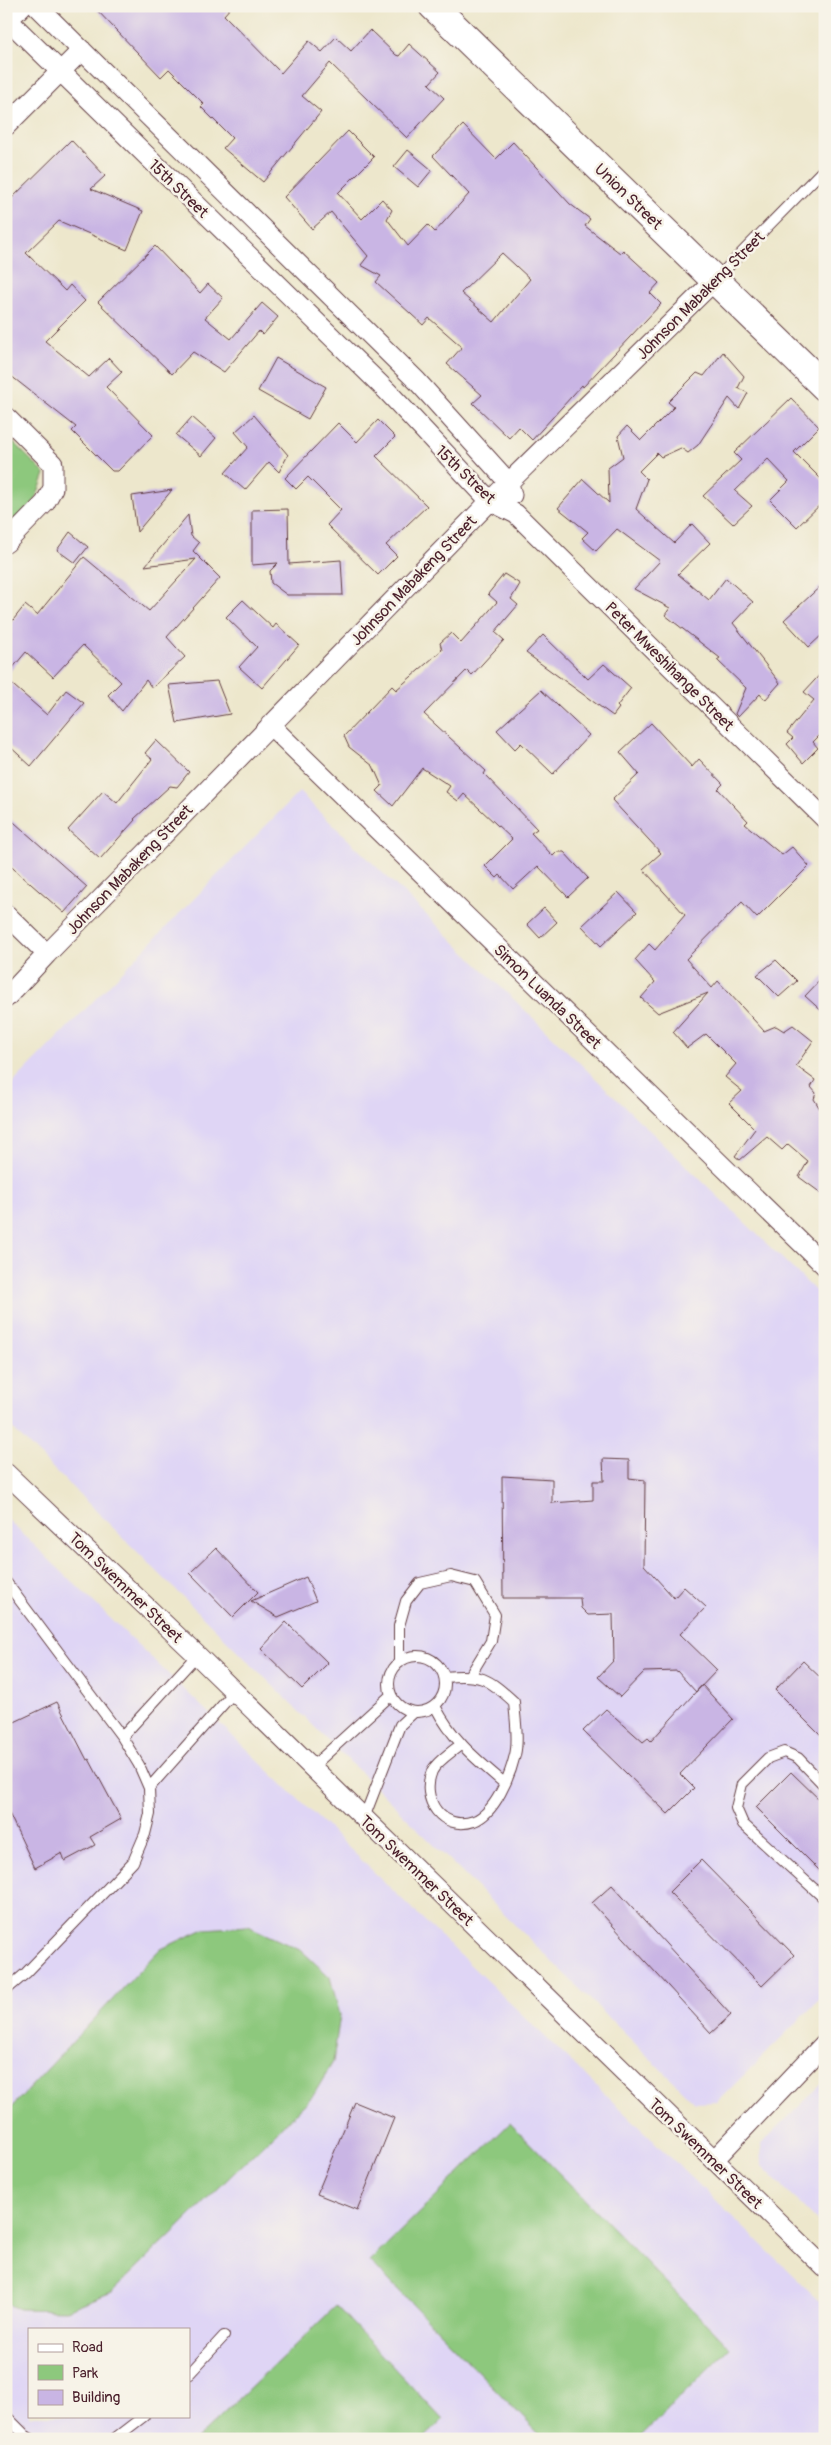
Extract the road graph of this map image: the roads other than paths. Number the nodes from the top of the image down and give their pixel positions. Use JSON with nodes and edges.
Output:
{"nodes":[{"id":1,"x":22,"y":6,"type":"edge"},
{"id":2,"x":37,"y":6,"type":"edge"},
{"id":3,"x":433,"y":6,"type":"edge"},
{"id":4,"x":7,"y":20,"type":"edge"},
{"id":5,"x":82,"y":50,"type":"junction"},
{"id":6,"x":59,"y":72,"type":"junction"},
{"id":7,"x":6,"y":126,"type":"edge"},
{"id":8,"x":825,"y":168,"type":"edge"},
{"id":9,"x":715,"y":280,"type":"junction"},
{"id":10,"x":825,"y":386,"type":"edge"},
{"id":11,"x":6,"y":417,"type":"edge"},
{"id":12,"x":509,"y":483,"type":"junction"},
{"id":13,"x":490,"y":501,"type":"junction"},
{"id":14,"x":516,"y":514,"type":"junction"},
{"id":15,"x":6,"y":543,"type":"edge"},
{"id":16,"x":270,"y":725,"type":"junction"},
{"id":17,"x":825,"y":819,"type":"edge"},
{"id":18,"x":6,"y":914,"type":"edge"},
{"id":19,"x":46,"y":954,"type":"junction"},
{"id":20,"x":6,"y":998,"type":"edge"},
{"id":21,"x":825,"y":1266,"type":"edge"},
{"id":22,"x":6,"y":1473,"type":"edge"},
{"id":23,"x":6,"y":1582,"type":"edge"},
{"id":24,"x":197,"y":1655,"type":"junction"},
{"id":25,"x":399,"y":1663,"type":"junction"},
{"id":26,"x":472,"y":1674,"type":"junction"},
{"id":27,"x":445,"y":1677,"type":"junction"},
{"id":28,"x":235,"y":1691,"type":"junction"},
{"id":29,"x":391,"y":1695,"type":"junction"},
{"id":30,"x":435,"y":1706,"type":"junction"},
{"id":31,"x":414,"y":1712,"type":"junction"},
{"id":32,"x":122,"y":1737,"type":"junction"},
{"id":33,"x":460,"y":1745,"type":"junction"},
{"id":34,"x":312,"y":1767,"type":"junction"},
{"id":35,"x":504,"y":1783,"type":"junction"},
{"id":36,"x":825,"y":1786,"type":"edge"},
{"id":37,"x":149,"y":1788,"type":"junction"},
{"id":38,"x":364,"y":1818,"type":"junction"},
{"id":39,"x":825,"y":1899,"type":"edge"},
{"id":40,"x":6,"y":1990,"type":"edge"},
{"id":41,"x":825,"y":2043,"type":"edge"},
{"id":42,"x":714,"y":2160,"type":"junction"},
{"id":43,"x":825,"y":2268,"type":"edge"},
{"id":44,"x":224,"y":2336,"type":"dead end"},
{"id":45,"x":190,"y":2373,"type":"edge"},
{"id":46,"x":6,"y":2416,"type":"edge"},
{"id":47,"x":141,"y":2418,"type":"edge"},
{"id":48,"x":31,"y":2439,"type":"edge"},
{"id":49,"x":114,"y":2439,"type":"edge"}],
"edges":[{"from":1,"to":4,"type":"street"},
{"from":2,"to":5,"type":"street","name":"15th Street"},
{"from":3,"to":9,"type":"main road","name":"Union Street"},
{"from":4,"to":6,"type":"street","name":"15th Street"},
{"from":5,"to":6,"type":"street"},
{"from":5,"to":12,"type":"street","name":"15th Street"},
{"from":6,"to":7,"type":"street"},
{"from":6,"to":13,"type":"street","name":"15th Street"},
{"from":8,"to":9,"type":"lane","name":"Johnson Mabakeng Street"},
{"from":9,"to":10,"type":"main road","name":"Union Street"},
{"from":9,"to":12,"type":"street","name":"Johnson Mabakeng Street"},
{"from":11,"to":15,"type":"street"},
{"from":12,"to":13,"type":"street","name":"Johnson Mabakeng Street"},
{"from":12,"to":14,"type":"street","name":"15th Street"},
{"from":13,"to":14,"type":"street","name":"15th Street"},
{"from":13,"to":16,"type":"street","name":"Johnson Mabakeng Street"},
{"from":14,"to":17,"type":"street","name":"Peter Mweshihange Street"},
{"from":16,"to":19,"type":"street","name":"Johnson Mabakeng Street"},
{"from":16,"to":21,"type":"street","name":"Simon Luanda Street"},
{"from":18,"to":19,"type":"street"},
{"from":19,"to":20,"type":"street","name":"Johnson Mabakeng Street"},
{"from":22,"to":24,"type":"street","name":"Tom Swemmer Street"},
{"from":23,"to":32,"type":"lane"},
{"from":24,"to":28,"type":"street","name":"Tom Swemmer Street"},
{"from":24,"to":32,"type":"lane"},
{"from":25,"to":26,"type":"lane"},
{"from":25,"to":27,"type":"lane"},
{"from":25,"to":29,"type":"lane"},
{"from":26,"to":27,"type":"lane"},
{"from":26,"to":35,"type":"lane"},
{"from":27,"to":30,"type":"lane"},
{"from":28,"to":34,"type":"street","name":"Tom Swemmer Street"},
{"from":28,"to":37,"type":"lane"},
{"from":29,"to":31,"type":"lane"},
{"from":29,"to":34,"type":"lane"},
{"from":30,"to":31,"type":"lane"},
{"from":30,"to":33,"type":"lane"},
{"from":31,"to":38,"type":"lane"},
{"from":32,"to":37,"type":"lane"},
{"from":33,"to":35,"type":"lane"},
{"from":33,"to":35,"type":"lane"},
{"from":34,"to":38,"type":"street","name":"Tom Swemmer Street"},
{"from":36,"to":39,"type":"lane"},
{"from":37,"to":40,"type":"lane"},
{"from":38,"to":42,"type":"street","name":"Tom Swemmer Street"},
{"from":41,"to":42,"type":"street"},
{"from":42,"to":43,"type":"street","name":"Tom Swemmer Street"},
{"from":44,"to":45,"type":"lane"},
{"from":46,"to":48,"type":"lane"},
{"from":47,"to":49,"type":"lane"}]}
